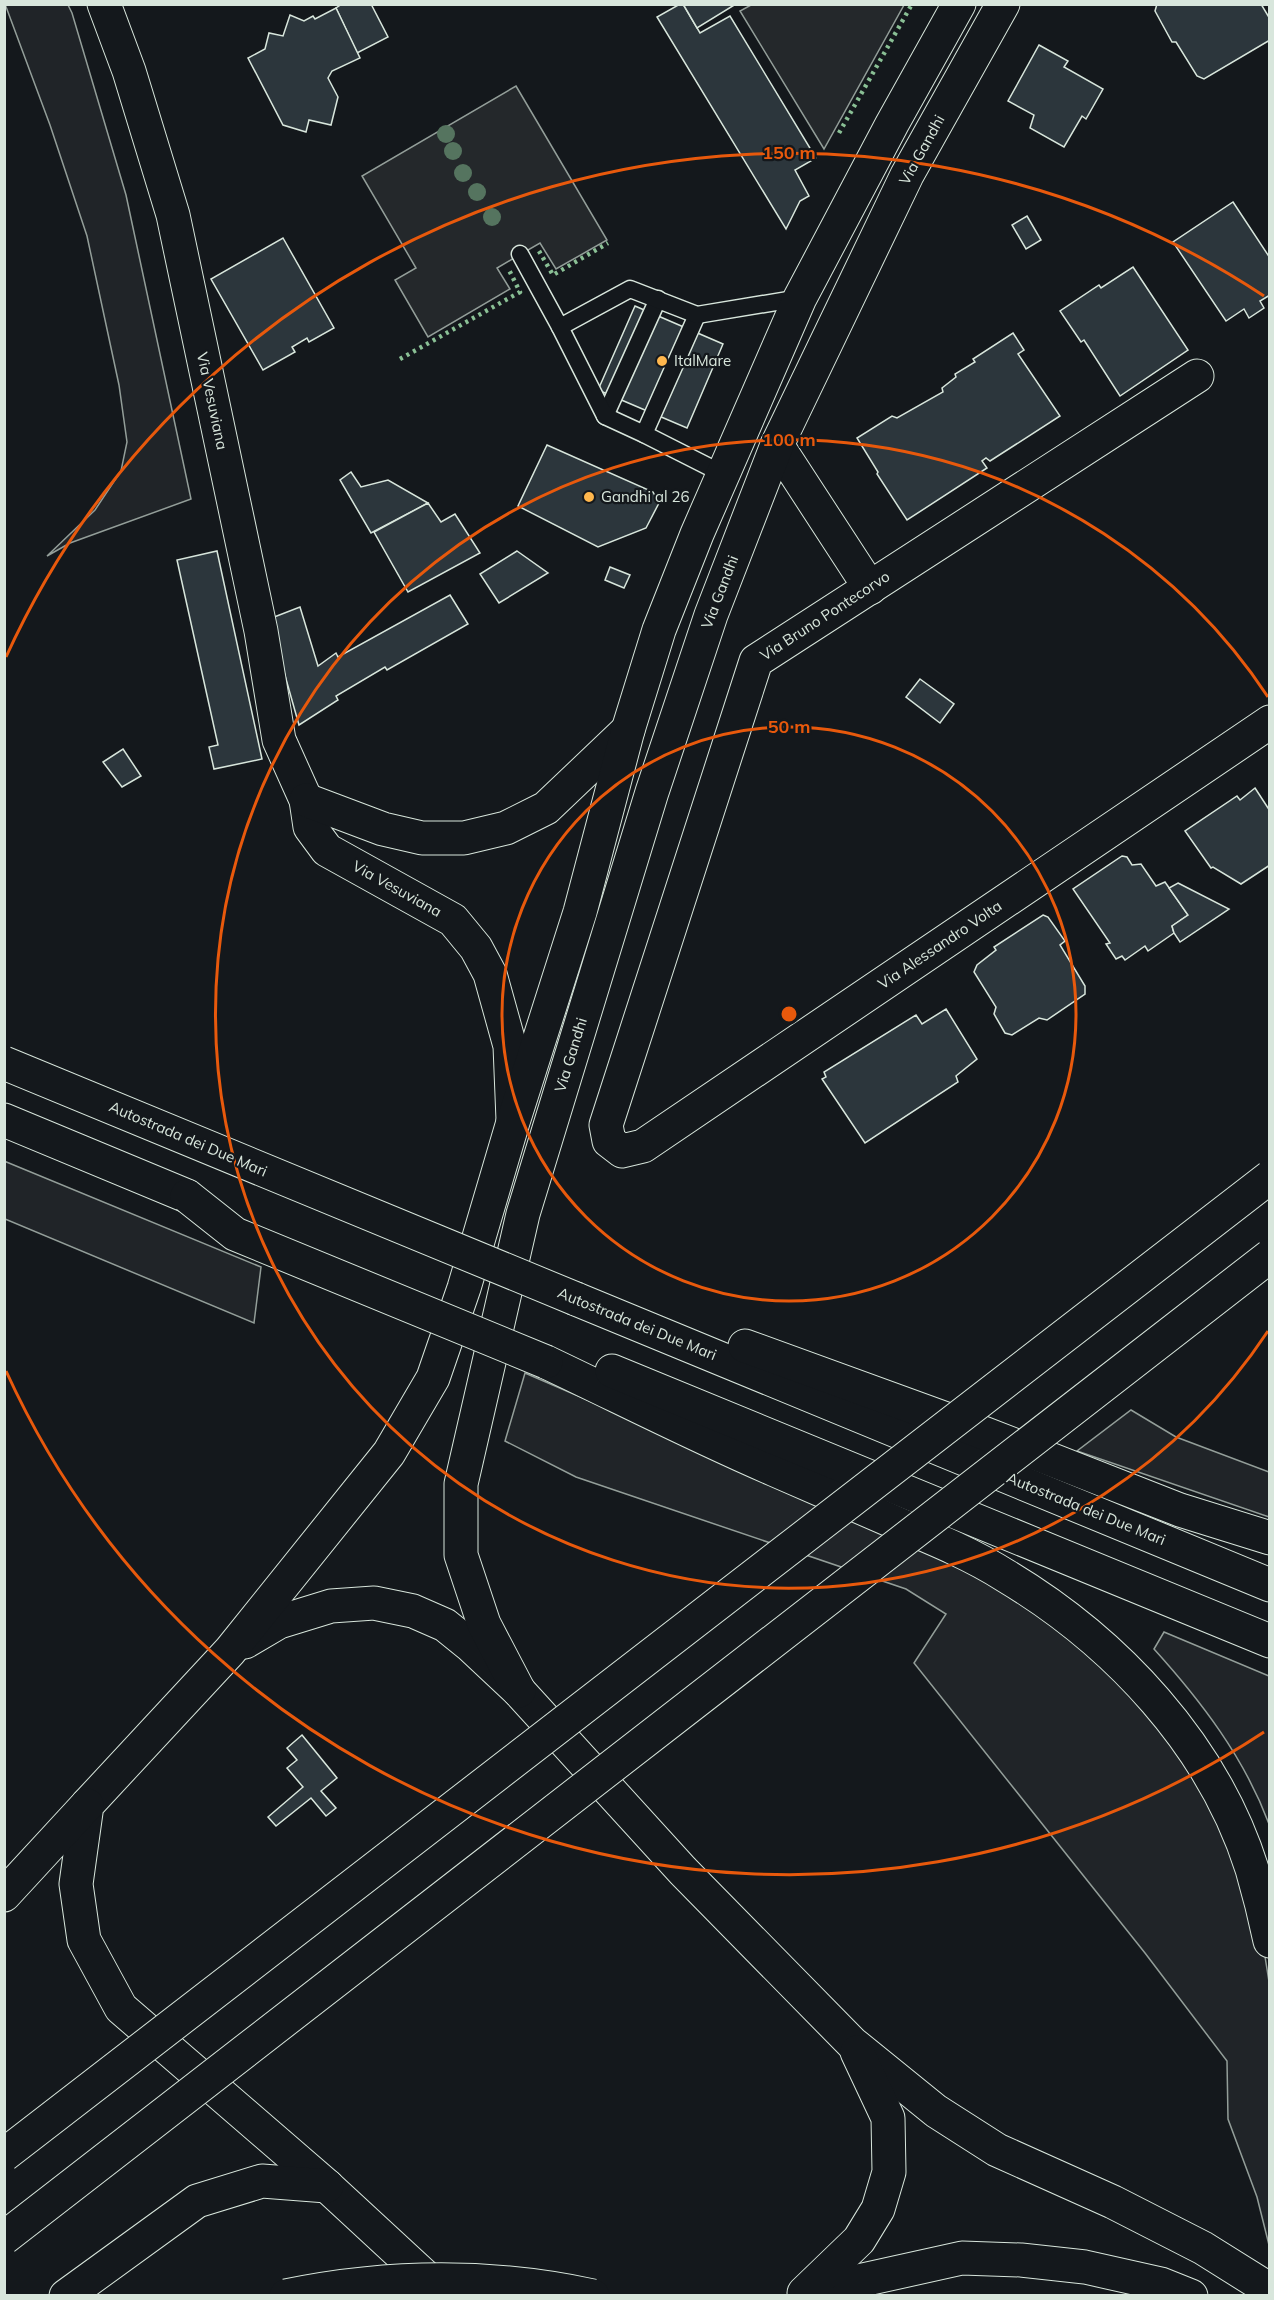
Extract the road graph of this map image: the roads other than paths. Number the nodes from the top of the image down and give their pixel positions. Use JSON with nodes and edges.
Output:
{"nodes":[{"id":1,"x":104,"y":4,"type":"edge"},
{"id":2,"x":959,"y":4,"type":"edge"},
{"id":3,"x":1003,"y":4,"type":"edge"},
{"id":4,"x":520,"y":254,"type":"dead end"},
{"id":5,"x":800,"y":298,"type":"junction"},
{"id":6,"x":658,"y":299,"type":"junction"},
{"id":7,"x":698,"y":315,"type":"junction"},
{"id":8,"x":560,"y":327,"type":"junction"},
{"id":9,"x":1197,"y":376,"type":"dead end"},
{"id":10,"x":605,"y":417,"type":"junction"},
{"id":11,"x":644,"y":434,"type":"junction"},
{"id":12,"x":777,"y":445,"type":"junction"},
{"id":13,"x":723,"y":474,"type":"junction"},
{"id":14,"x":870,"y":588,"type":"junction"},
{"id":15,"x":1269,"y":722,"type":"edge"},
{"id":16,"x":628,"y":730,"type":"junction"},
{"id":17,"x":306,"y":800,"type":"junction"},
{"id":18,"x":4,"y":1063,"type":"edge"},
{"id":19,"x":4,"y":1120,"type":"edge"},
{"id":20,"x":513,"y":1122,"type":"junction"},
{"id":21,"x":609,"y":1141,"type":"joint"},
{"id":22,"x":1269,"y":1177,"type":"edge"},
{"id":23,"x":1269,"y":1256,"type":"edge"},
{"id":24,"x":579,"y":1293,"type":"junction"},
{"id":25,"x":548,"y":1353,"type":"junction"},
{"id":26,"x":1269,"y":1538,"type":"edge"},
{"id":27,"x":1269,"y":1585,"type":"edge"},
{"id":28,"x":1269,"y":1641,"type":"edge"},
{"id":29,"x":230,"y":1651,"type":"junction"},
{"id":30,"x":519,"y":1691,"type":"junction"},
{"id":31,"x":87,"y":1805,"type":"junction"},
{"id":32,"x":4,"y":1895,"type":"edge"},
{"id":33,"x":1269,"y":1941,"type":"edge"},
{"id":34,"x":852,"y":2043,"type":"junction"},
{"id":35,"x":4,"y":2155,"type":"edge"},
{"id":36,"x":327,"y":2186,"type":"junction"},
{"id":37,"x":4,"y":2238,"type":"edge"},
{"id":38,"x":1269,"y":2290,"type":"edge"},
{"id":39,"x":804,"y":2294,"type":"edge"},
{"id":40,"x":66,"y":2295,"type":"edge"},
{"id":41,"x":286,"y":2295,"type":"edge"},
{"id":42,"x":446,"y":2295,"type":"edge"},
{"id":43,"x":593,"y":2295,"type":"edge"},
{"id":44,"x":1191,"y":2295,"type":"edge"}],
"edges":[{"from":1,"to":17,"type":"main road","name":"Via Vesuviana"},
{"from":2,"to":5,"type":"main road"},
{"from":3,"to":12,"type":"main road","name":"Via Gandhi"},
{"from":4,"to":8,"type":"lane"},
{"from":5,"to":7,"type":"lane"},
{"from":5,"to":13,"type":"main road"},
{"from":6,"to":7,"type":"lane"},
{"from":6,"to":8,"type":"lane"},
{"from":6,"to":10,"type":"lane"},
{"from":7,"to":11,"type":"lane"},
{"from":8,"to":10,"type":"lane"},
{"from":9,"to":14,"type":"main road","name":"Via Bruno Pontecorvo"},
{"from":10,"to":11,"type":"lane"},
{"from":11,"to":13,"type":"lane"},
{"from":12,"to":14,"type":"main road"},
{"from":12,"to":30,"type":"main road","name":"Via Gandhi"},
{"from":13,"to":16,"type":"main road"},
{"from":14,"to":21,"type":"main road","name":"Via Bruno Pontecorvo"},
{"from":15,"to":21,"type":"main road","name":"Via Alessandro Volta"},
{"from":16,"to":17,"type":"main road"},
{"from":16,"to":20,"type":"main road"},
{"from":17,"to":20,"type":"main road","name":"Via Vesuviana"},
{"from":18,"to":24,"type":"main road","name":"Autostrada dei Due Mari","bridge":true},
{"from":19,"to":25,"type":"main road","bridge":true},
{"from":20,"to":29,"type":"main road"},
{"from":22,"to":35,"type":"main road","bridge":true},
{"from":23,"to":37,"type":"main road","bridge":true},
{"from":24,"to":26,"type":"main road"},
{"from":24,"to":27,"type":"main road","name":"Autostrada dei Due Mari"},
{"from":25,"to":28,"type":"main road"},
{"from":25,"to":33,"type":"main road"},
{"from":29,"to":30,"type":"main road"},
{"from":29,"to":31,"type":"main road"},
{"from":30,"to":34,"type":"main road"},
{"from":31,"to":32,"type":"main road"},
{"from":31,"to":36,"type":"main road"},
{"from":34,"to":38,"type":"main road"},
{"from":34,"to":39,"type":"main road"},
{"from":36,"to":40,"type":"main road"},
{"from":36,"to":42,"type":"main road"},
{"from":39,"to":44,"type":"main road"},
{"from":41,"to":43,"type":"main road","bridge":true}]}
